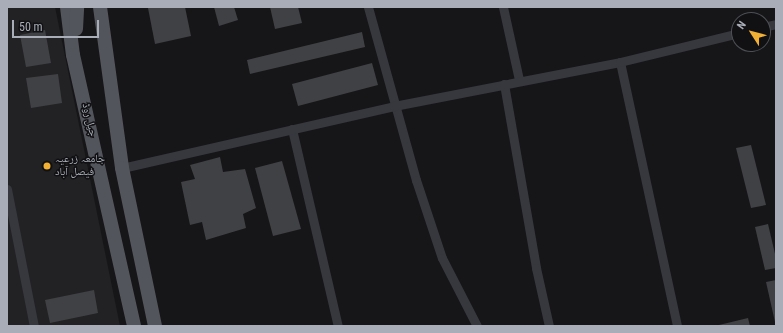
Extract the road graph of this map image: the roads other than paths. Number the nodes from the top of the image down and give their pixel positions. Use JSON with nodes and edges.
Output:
{"nodes":[{"id":1,"x":67,"y":7,"type":"edge"},
{"id":2,"x":77,"y":7,"type":"edge"},
{"id":3,"x":100,"y":7,"type":"edge"},
{"id":4,"x":368,"y":7,"type":"edge"},
{"id":5,"x":503,"y":7,"type":"edge"},
{"id":6,"x":731,"y":35,"type":"edge"},
{"id":7,"x":73,"y":55,"type":"junction"},
{"id":8,"x":620,"y":62,"type":"junction"},
{"id":9,"x":520,"y":80,"type":"junction"},
{"id":10,"x":504,"y":84,"type":"junction"},
{"id":11,"x":394,"y":106,"type":"junction"},
{"id":12,"x":292,"y":129,"type":"junction"},
{"id":13,"x":122,"y":168,"type":"junction"},
{"id":14,"x":7,"y":189,"type":"edge"},
{"id":15,"x":34,"y":326,"type":"edge"},
{"id":16,"x":134,"y":326,"type":"edge"},
{"id":17,"x":155,"y":326,"type":"edge"},
{"id":18,"x":338,"y":326,"type":"edge"},
{"id":19,"x":477,"y":326,"type":"edge"},
{"id":20,"x":549,"y":326,"type":"edge"},
{"id":21,"x":677,"y":326,"type":"edge"}],
"edges":[{"from":1,"to":7,"type":"main road","name":"جیل روڈ"},
{"from":2,"to":7,"type":"main road"},
{"from":3,"to":13,"type":"main road"},
{"from":4,"to":11,"type":"street"},
{"from":5,"to":9,"type":"street"},
{"from":6,"to":8,"type":"street"},
{"from":7,"to":16,"type":"main road","name":"جیل روڈ"},
{"from":8,"to":9,"type":"street"},
{"from":8,"to":21,"type":"street"},
{"from":9,"to":10,"type":"street"},
{"from":10,"to":11,"type":"street"},
{"from":10,"to":20,"type":"street"},
{"from":11,"to":12,"type":"street"},
{"from":11,"to":19,"type":"street"},
{"from":12,"to":13,"type":"street"},
{"from":12,"to":18,"type":"street"},
{"from":13,"to":17,"type":"main road"},
{"from":14,"to":15,"type":"street"}]}
